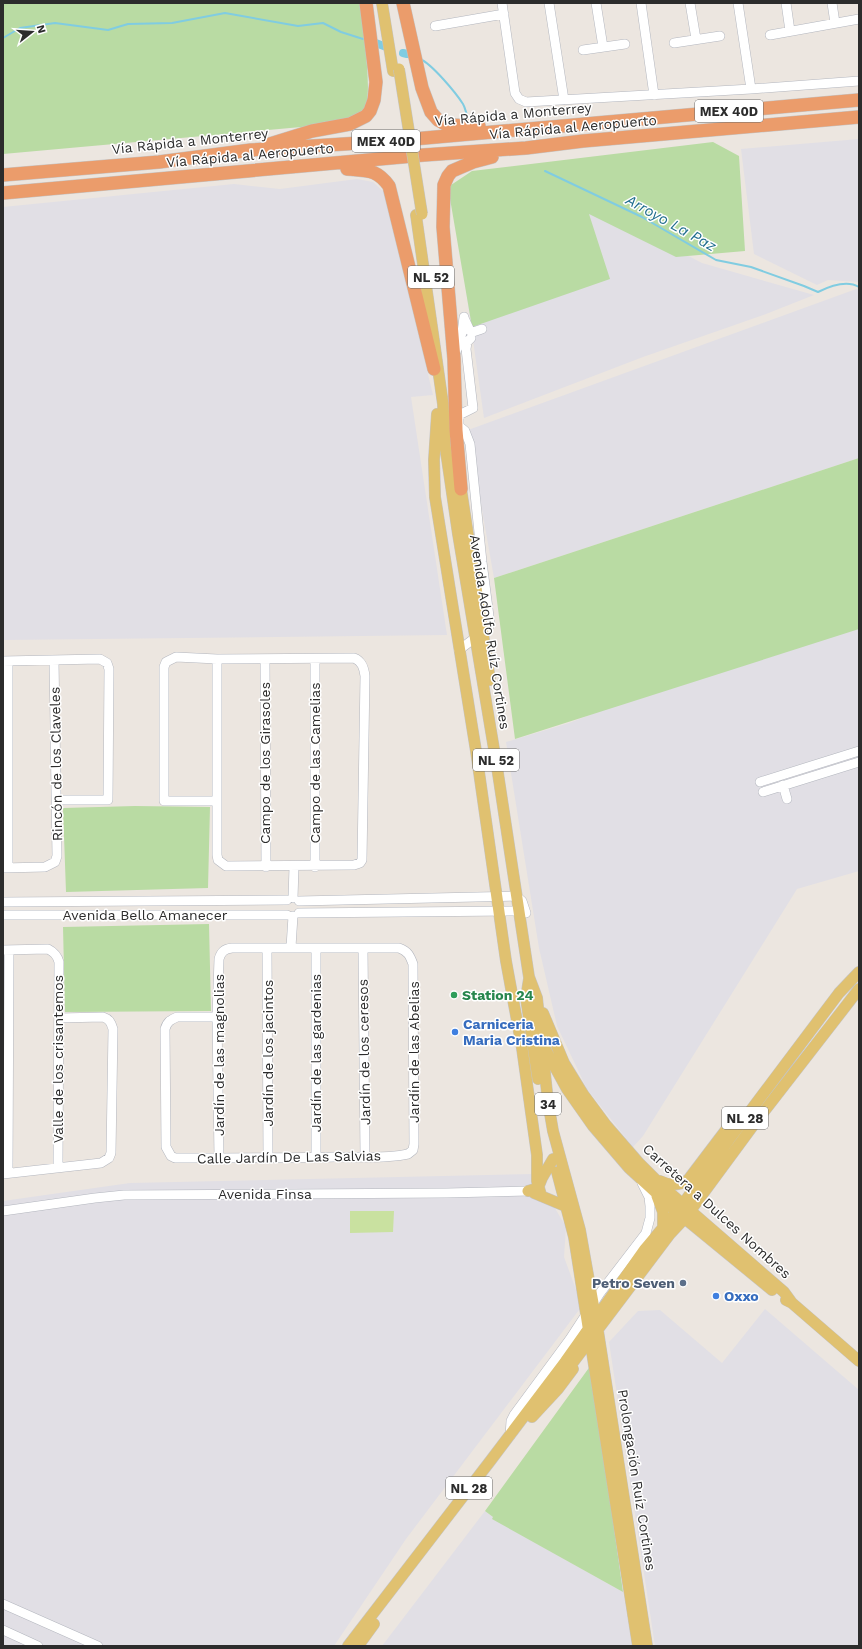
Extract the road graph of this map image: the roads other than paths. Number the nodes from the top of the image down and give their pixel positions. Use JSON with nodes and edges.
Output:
{"nodes":[{"id":1,"x":366,"y":3,"type":"edge"},
{"id":2,"x":382,"y":3,"type":"edge"},
{"id":3,"x":387,"y":3,"type":"edge"},
{"id":4,"x":403,"y":3,"type":"edge"},
{"id":5,"x":502,"y":3,"type":"edge"},
{"id":6,"x":549,"y":3,"type":"edge"},
{"id":7,"x":596,"y":3,"type":"edge"},
{"id":8,"x":641,"y":3,"type":"edge"},
{"id":9,"x":690,"y":3,"type":"edge"},
{"id":10,"x":738,"y":3,"type":"edge"},
{"id":11,"x":786,"y":3,"type":"edge"},
{"id":12,"x":832,"y":3,"type":"edge"},
{"id":13,"x":504,"y":14,"type":"junction"},
{"id":14,"x":859,"y":19,"type":"edge"},
{"id":15,"x":835,"y":23,"type":"junction"},
{"id":16,"x":435,"y":26,"type":"dead end"},
{"id":17,"x":790,"y":31,"type":"junction"},
{"id":18,"x":770,"y":35,"type":"dead end"},
{"id":19,"x":720,"y":36,"type":"dead end"},
{"id":20,"x":696,"y":39,"type":"junction"},
{"id":21,"x":674,"y":43,"type":"dead end"},
{"id":22,"x":625,"y":44,"type":"dead end"},
{"id":23,"x":603,"y":47,"type":"junction"},
{"id":24,"x":583,"y":50,"type":"dead end"},
{"id":25,"x":396,"y":70,"type":"junction"},
{"id":26,"x":859,"y":81,"type":"edge"},
{"id":27,"x":751,"y":89,"type":"junction"},
{"id":28,"x":654,"y":95,"type":"junction"},
{"id":29,"x":564,"y":100,"type":"junction"},
{"id":30,"x":859,"y":100,"type":"edge"},
{"id":31,"x":859,"y":118,"type":"edge"},
{"id":32,"x":520,"y":129,"type":"junction"},
{"id":33,"x":526,"y":148,"type":"junction"},
{"id":34,"x":251,"y":150,"type":"junction"},
{"id":35,"x":332,"y":164,"type":"junction"},
{"id":36,"x":3,"y":175,"type":"edge"},
{"id":37,"x":3,"y":193,"type":"edge"},
{"id":38,"x":419,"y":215,"type":"junction"},
{"id":39,"x":482,"y":329,"type":"dead end"},
{"id":40,"x":471,"y":338,"type":"dead end"},
{"id":41,"x":454,"y":359,"type":"junction"},
{"id":42,"x":434,"y":369,"type":"joint"},
{"id":43,"x":460,"y":489,"type":"junction"},
{"id":44,"x":447,"y":579,"type":"junction"},
{"id":45,"x":478,"y":635,"type":"junction"},
{"id":46,"x":459,"y":650,"type":"junction"},
{"id":47,"x":217,"y":658,"type":"junction"},
{"id":48,"x":315,"y":658,"type":"junction"},
{"id":49,"x":265,"y":659,"type":"junction"},
{"id":50,"x":54,"y":660,"type":"junction"},
{"id":51,"x":6,"y":661,"type":"edge"},
{"id":52,"x":476,"y":751,"type":"junction"},
{"id":53,"x":859,"y":751,"type":"edge"},
{"id":54,"x":859,"y":762,"type":"edge"},
{"id":55,"x":497,"y":767,"type":"junction"},
{"id":56,"x":760,"y":782,"type":"dead end"},
{"id":57,"x":782,"y":785,"type":"junction"},
{"id":58,"x":763,"y":792,"type":"dead end"},
{"id":59,"x":787,"y":799,"type":"dead end"},
{"id":60,"x":56,"y":800,"type":"junction"},
{"id":61,"x":217,"y":801,"type":"junction"},
{"id":62,"x":315,"y":866,"type":"junction"},
{"id":63,"x":266,"y":867,"type":"junction"},
{"id":64,"x":294,"y":867,"type":"junction"},
{"id":65,"x":6,"y":868,"type":"edge"},
{"id":66,"x":497,"y":897,"type":"junction"},
{"id":67,"x":400,"y":898,"type":"junction"},
{"id":68,"x":421,"y":898,"type":"junction"},
{"id":69,"x":293,"y":899,"type":"junction"},
{"id":70,"x":128,"y":901,"type":"junction"},
{"id":71,"x":145,"y":901,"type":"junction"},
{"id":72,"x":3,"y":902,"type":"edge"},
{"id":73,"x":522,"y":905,"type":"junction"},
{"id":74,"x":422,"y":911,"type":"junction"},
{"id":75,"x":499,"y":911,"type":"junction"},
{"id":76,"x":400,"y":912,"type":"junction"},
{"id":77,"x":3,"y":915,"type":"edge"},
{"id":78,"x":127,"y":915,"type":"junction"},
{"id":79,"x":145,"y":915,"type":"junction"},
{"id":80,"x":293,"y":915,"type":"junction"},
{"id":81,"x":267,"y":948,"type":"junction"},
{"id":82,"x":291,"y":948,"type":"junction"},
{"id":83,"x":316,"y":948,"type":"junction"},
{"id":84,"x":363,"y":948,"type":"junction"},
{"id":85,"x":6,"y":950,"type":"edge"},
{"id":86,"x":859,"y":972,"type":"edge"},
{"id":87,"x":529,"y":977,"type":"junction"},
{"id":88,"x":859,"y":989,"type":"edge"},
{"id":89,"x":537,"y":998,"type":"junction"},
{"id":90,"x":218,"y":1017,"type":"junction"},
{"id":91,"x":58,"y":1018,"type":"junction"},
{"id":92,"x":528,"y":1018,"type":"junction"},
{"id":93,"x":542,"y":1043,"type":"junction"},
{"id":94,"x":522,"y":1048,"type":"junction"},
{"id":95,"x":537,"y":1070,"type":"junction"},
{"id":96,"x":774,"y":1079,"type":"junction"},
{"id":97,"x":408,"y":1154,"type":"joint"},
{"id":98,"x":365,"y":1156,"type":"junction"},
{"id":99,"x":316,"y":1157,"type":"junction"},
{"id":100,"x":218,"y":1158,"type":"junction"},
{"id":101,"x":268,"y":1158,"type":"junction"},
{"id":102,"x":553,"y":1159,"type":"junction"},
{"id":103,"x":58,"y":1167,"type":"junction"},
{"id":104,"x":6,"y":1174,"type":"edge"},
{"id":105,"x":639,"y":1178,"type":"junction"},
{"id":106,"x":655,"y":1178,"type":"junction"},
{"id":107,"x":701,"y":1187,"type":"junction"},
{"id":108,"x":659,"y":1189,"type":"junction"},
{"id":109,"x":536,"y":1191,"type":"junction"},
{"id":110,"x":565,"y":1206,"type":"junction"},
{"id":111,"x":3,"y":1211,"type":"edge"},
{"id":112,"x":684,"y":1211,"type":"junction"},
{"id":113,"x":666,"y":1231,"type":"junction"},
{"id":114,"x":708,"y":1231,"type":"junction"},
{"id":115,"x":593,"y":1305,"type":"junction"},
{"id":116,"x":591,"y":1317,"type":"junction"},
{"id":117,"x":593,"y":1330,"type":"junction"},
{"id":118,"x":590,"y":1342,"type":"junction"},
{"id":119,"x":859,"y":1361,"type":"edge"},
{"id":120,"x":594,"y":1369,"type":"junction"},
{"id":121,"x":532,"y":1417,"type":"junction"},
{"id":122,"x":510,"y":1436,"type":"junction"},
{"id":123,"x":3,"y":1604,"type":"edge"},
{"id":124,"x":3,"y":1630,"type":"edge"},
{"id":125,"x":359,"y":1642,"type":"edge"},
{"id":126,"x":38,"y":1646,"type":"edge"},
{"id":127,"x":98,"y":1646,"type":"edge"},
{"id":128,"x":348,"y":1646,"type":"edge"},
{"id":129,"x":638,"y":1646,"type":"edge"},
{"id":130,"x":647,"y":1646,"type":"edge"}],
"edges":[{"from":1,"to":34,"type":"highway"},
{"from":2,"to":25,"type":"main road"},
{"from":3,"to":25,"type":"main road"},
{"from":4,"to":32,"type":"highway"},
{"from":5,"to":13,"type":"street"},
{"from":6,"to":29,"type":"street"},
{"from":7,"to":23,"type":"street"},
{"from":8,"to":28,"type":"street"},
{"from":9,"to":20,"type":"street"},
{"from":10,"to":27,"type":"street"},
{"from":11,"to":17,"type":"street"},
{"from":12,"to":15,"type":"street"},
{"from":13,"to":16,"type":"street"},
{"from":13,"to":29,"type":"street"},
{"from":14,"to":15,"type":"street"},
{"from":15,"to":17,"type":"street"},
{"from":17,"to":18,"type":"street"},
{"from":19,"to":20,"type":"street"},
{"from":20,"to":21,"type":"street"},
{"from":22,"to":23,"type":"street"},
{"from":23,"to":24,"type":"street"},
{"from":25,"to":38,"type":"main road","name":"Avenida Adolfo Ruíz Cortines","number":"NL 52","bridge":true},
{"from":26,"to":27,"type":"street"},
{"from":27,"to":28,"type":"street"},
{"from":28,"to":29,"type":"street"},
{"from":30,"to":32,"type":"highway","name":"Vía Rápida a Monterrey","number":"MEX 40D"},
{"from":31,"to":33,"type":"highway","name":"Vía Rápida al Aeropuerto","number":"MEX 40D"},
{"from":32,"to":34,"type":"highway","name":"Vía Rápida a Monterrey","number":"MEX 40D"},
{"from":33,"to":35,"type":"highway","name":"Vía Rápida al Aeropuerto","number":"MEX 40D"},
{"from":33,"to":41,"type":"highway"},
{"from":34,"to":36,"type":"highway","name":"Vía Rápida a Monterrey","number":"MEX 40D"},
{"from":35,"to":37,"type":"highway","name":"Vía Rápida al Aeropuerto","number":"MEX 40D"},
{"from":35,"to":42,"type":"highway"},
{"from":38,"to":43,"type":"main road","name":"Avenida Adolfo Ruíz Cortines","number":"NL 52"},
{"from":38,"to":45,"type":"main road","name":"Avenida Adolfo Ruíz Cortines","number":"NL 52"},
{"from":39,"to":41,"type":"street"},
{"from":40,"to":45,"type":"street"},
{"from":41,"to":43,"type":"highway"},
{"from":42,"to":44,"type":"main road"},
{"from":43,"to":45,"type":"main road","name":"Avenida Adolfo Ruíz Cortines","number":"NL 52"},
{"from":44,"to":45,"type":"main road"},
{"from":44,"to":46,"type":"main road"},
{"from":45,"to":46,"type":"street"},
{"from":45,"to":55,"type":"main road","name":"Avenida Adolfo Ruíz Cortines","number":"NL 52"},
{"from":45,"to":73,"type":"main road"},
{"from":46,"to":52,"type":"main road"},
{"from":47,"to":49,"type":"street"},
{"from":47,"to":61,"type":"street"},
{"from":47,"to":61,"type":"street"},
{"from":48,"to":49,"type":"street"},
{"from":48,"to":62,"type":"street","name":"Campo de las Camelias"},
{"from":48,"to":62,"type":"street"},
{"from":49,"to":63,"type":"street","name":"Campo de los Girasoles"},
{"from":50,"to":51,"type":"street"},
{"from":50,"to":60,"type":"street","name":"Rincón de los Claveles"},
{"from":50,"to":60,"type":"street"},
{"from":51,"to":65,"type":"street"},
{"from":52,"to":55,"type":"main road"},
{"from":52,"to":66,"type":"main road"},
{"from":53,"to":56,"type":"street"},
{"from":54,"to":57,"type":"street"},
{"from":55,"to":73,"type":"main road","name":"Avenida Adolfo Ruíz Cortines","number":"NL 52"},
{"from":57,"to":58,"type":"street"},
{"from":57,"to":59,"type":"street"},
{"from":60,"to":65,"type":"street","name":"Rincón de los Claveles"},
{"from":61,"to":63,"type":"street"},
{"from":62,"to":64,"type":"street"},
{"from":63,"to":64,"type":"street"},
{"from":64,"to":69,"type":"street"},
{"from":66,"to":68,"type":"street","name":"Avenida Bello Amanecer"},
{"from":66,"to":73,"type":"street","name":"Avenida Bello Amanecer"},
{"from":66,"to":75,"type":"main road"},
{"from":67,"to":68,"type":"street","name":"Avenida Bello Amanecer"},
{"from":67,"to":69,"type":"street","name":"Avenida Bello Amanecer"},
{"from":67,"to":76,"type":"street"},
{"from":68,"to":74,"type":"street"},
{"from":69,"to":71,"type":"street","name":"Avenida Bello Amanecer"},
{"from":69,"to":80,"type":"street"},
{"from":69,"to":80,"type":"street"},
{"from":70,"to":71,"type":"street","name":"Avenida Bello Amanecer"},
{"from":70,"to":72,"type":"street","name":"Avenida Bello Amanecer"},
{"from":70,"to":78,"type":"street"},
{"from":71,"to":79,"type":"street"},
{"from":73,"to":75,"type":"street","name":"Avenida Bello Amanecer"},
{"from":73,"to":87,"type":"main road","name":"Avenida Adolfo Ruíz Cortines","number":"NL 52"},
{"from":73,"to":89,"type":"main road"},
{"from":74,"to":75,"type":"street","name":"Avenida Bello Amanecer"},
{"from":74,"to":76,"type":"street","name":"Avenida Bello Amanecer"},
{"from":75,"to":94,"type":"main road"},
{"from":76,"to":80,"type":"street","name":"Avenida Bello Amanecer"},
{"from":77,"to":78,"type":"street","name":"Avenida Bello Amanecer"},
{"from":78,"to":79,"type":"street","name":"Avenida Bello Amanecer"},
{"from":79,"to":80,"type":"street","name":"Avenida Bello Amanecer"},
{"from":80,"to":82,"type":"street"},
{"from":81,"to":82,"type":"street"},
{"from":81,"to":90,"type":"street","name":"Jardín de las magnolias"},
{"from":81,"to":101,"type":"street","name":"Jardín de los jacintos"},
{"from":82,"to":83,"type":"street"},
{"from":83,"to":84,"type":"street"},
{"from":83,"to":99,"type":"street","name":"Jardín de las gardenias"},
{"from":84,"to":97,"type":"street","name":"Jardín de las Abelias"},
{"from":84,"to":98,"type":"street","name":"Jardín de los ceresos"},
{"from":85,"to":91,"type":"street","name":"Valle de los crisantemos"},
{"from":85,"to":104,"type":"street"},
{"from":86,"to":96,"type":"main road","number":"NL 28"},
{"from":87,"to":89,"type":"main road","name":"Avenida Adolfo Ruíz Cortines","number":"NL 52"},
{"from":87,"to":92,"type":"main road","name":"Avenida Adolfo Ruíz Cortines","number":"NL 52"},
{"from":88,"to":107,"type":"main road"},
{"from":89,"to":93,"type":"main road","name":"Avenida Adolfo Ruíz Cortines","number":"34"},
{"from":89,"to":106,"type":"main road","name":"Carretera a Dulces Nombres","number":"NL 52"},
{"from":90,"to":100,"type":"street","name":"Jardín de las magnolias"},
{"from":90,"to":100,"type":"street","name":"Calle Jardín De Las Salvias"},
{"from":91,"to":103,"type":"street","name":"Valle de los crisantemos"},
{"from":91,"to":103,"type":"street"},
{"from":92,"to":93,"type":"main road","name":"Carretera a Dulces Nombres","number":"NL 52"},
{"from":92,"to":95,"type":"main road","name":"Avenida Adolfo Ruíz Cortines","number":"34"},
{"from":93,"to":105,"type":"main road","name":"Carretera a Dulces Nombres","number":"NL 52"},
{"from":93,"to":115,"type":"main road","name":"Avenida Adolfo Ruíz Cortines","number":"34"},
{"from":94,"to":95,"type":"main road"},
{"from":94,"to":109,"type":"main road"},
{"from":95,"to":102,"type":"main road","name":"Avenida Adolfo Ruíz Cortines","number":"34"},
{"from":96,"to":106,"type":"main road"},
{"from":96,"to":107,"type":"main road","number":"NL 28"},
{"from":97,"to":98,"type":"street","name":"Calle Jardín De Las Salvias"},
{"from":98,"to":99,"type":"street","name":"Calle Jardín De Las Salvias"},
{"from":99,"to":101,"type":"street","name":"Calle Jardín De Las Salvias"},
{"from":100,"to":101,"type":"street","name":"Calle Jardín De Las Salvias"},
{"from":102,"to":109,"type":"main road"},
{"from":102,"to":110,"type":"main road","name":"Avenida Adolfo Ruíz Cortines","number":"34"},
{"from":103,"to":104,"type":"street"},
{"from":105,"to":108,"type":"main road","name":"Carretera a Dulces Nombres","number":"NL 52"},
{"from":105,"to":115,"type":"street"},
{"from":106,"to":108,"type":"main road","name":"Carretera a Dulces Nombres","number":"NL 52"},
{"from":107,"to":108,"type":"main road"},
{"from":107,"to":112,"type":"main road"},
{"from":107,"to":114,"type":"main road"},
{"from":108,"to":112,"type":"main road","name":"Carretera a Dulces Nombres","number":"NL 52"},
{"from":108,"to":113,"type":"main road"},
{"from":109,"to":110,"type":"main road"},
{"from":109,"to":111,"type":"street","name":"Avenida Finsa"},
{"from":110,"to":116,"type":"main road","name":"Avenida Adolfo Ruíz Cortines","number":"34"},
{"from":112,"to":113,"type":"main road"},
{"from":112,"to":114,"type":"main road","name":"Carretera a Dulces Nombres","number":"NL 52"},
{"from":113,"to":114,"type":"main road"},
{"from":113,"to":116,"type":"main road"},
{"from":113,"to":117,"type":"main road"},
{"from":114,"to":119,"type":"main road","name":"Carretera a Dulces Nombres","number":"NL 52"},
{"from":115,"to":116,"type":"main road","name":"Avenida Adolfo Ruíz Cortines","number":"34"},
{"from":116,"to":117,"type":"main road","name":"Avenida Adolfo Ruíz Cortines","number":"34"},
{"from":116,"to":122,"type":"street"},
{"from":117,"to":118,"type":"main road","name":"Prolongación Ruíz Cortines"},
{"from":117,"to":122,"type":"main road","number":"NL 28"},
{"from":117,"to":130,"type":"main road","name":"Prolongación Ruíz Cortines"},
{"from":118,"to":120,"type":"main road","name":"Prolongación Ruíz Cortines"},
{"from":118,"to":121,"type":"main road"},
{"from":120,"to":121,"type":"main road"},
{"from":120,"to":129,"type":"main road","name":"Prolongación Ruíz Cortines"},
{"from":121,"to":125,"type":"main road"},
{"from":122,"to":125,"type":"main road","number":"NL 28"},
{"from":123,"to":127,"type":"street"},
{"from":124,"to":126,"type":"street"},
{"from":125,"to":128,"type":"main road","number":"NL 28"}]}
